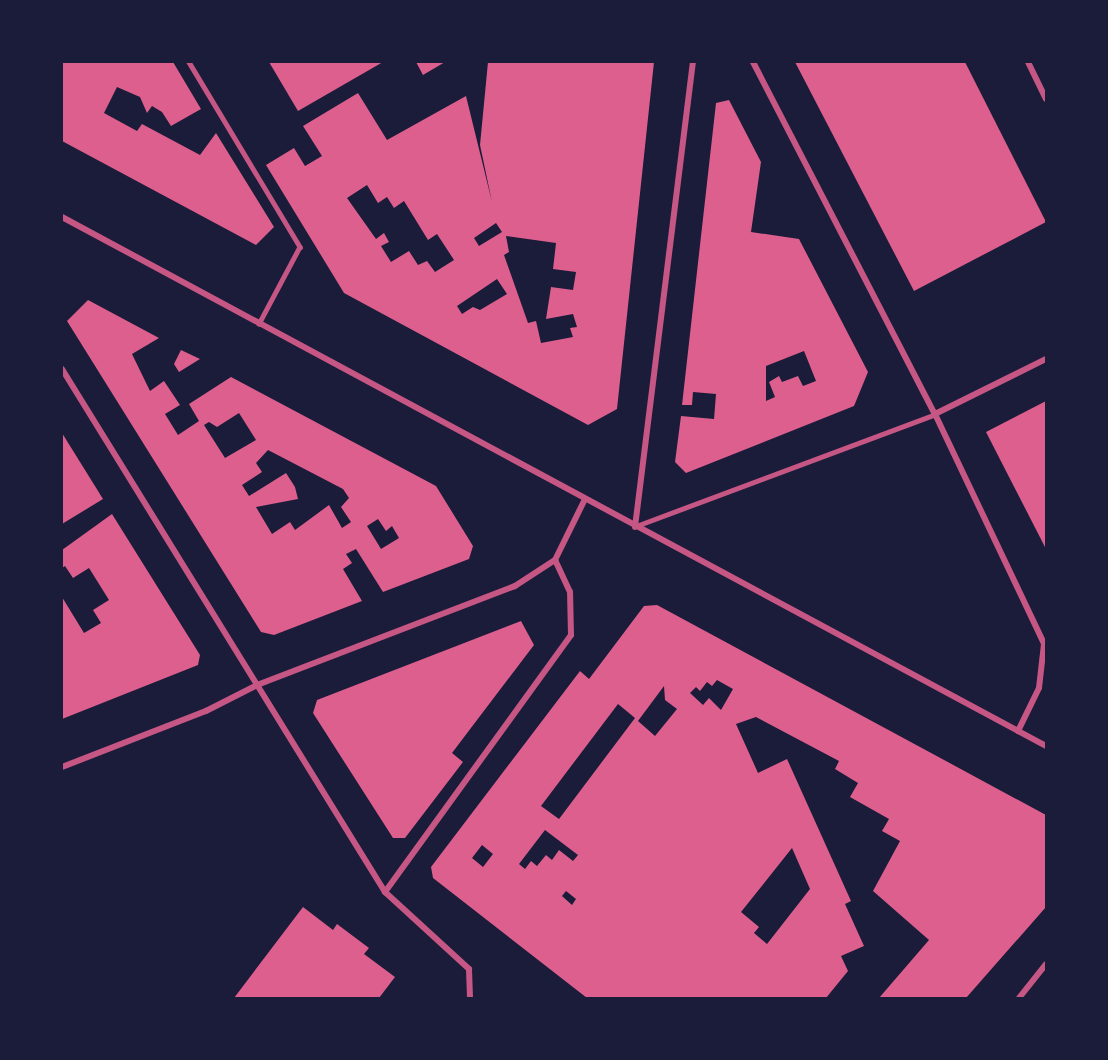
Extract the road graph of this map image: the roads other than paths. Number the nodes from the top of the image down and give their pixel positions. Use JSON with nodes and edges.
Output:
{"nodes":[{"id":1,"x":189,"y":62,"type":"edge"},
{"id":2,"x":693,"y":62,"type":"edge"},
{"id":3,"x":753,"y":62,"type":"edge"},
{"id":4,"x":1028,"y":62,"type":"edge"},
{"id":5,"x":1047,"y":99,"type":"edge"},
{"id":6,"x":62,"y":217,"type":"edge"},
{"id":7,"x":259,"y":324,"type":"junction"},
{"id":8,"x":1047,"y":359,"type":"edge"},
{"id":9,"x":62,"y":369,"type":"edge"},
{"id":10,"x":935,"y":414,"type":"junction"},
{"id":11,"x":585,"y":500,"type":"junction"},
{"id":12,"x":635,"y":527,"type":"junction"},
{"id":13,"x":555,"y":560,"type":"junction"},
{"id":14,"x":257,"y":685,"type":"junction"},
{"id":15,"x":1018,"y":731,"type":"junction"},
{"id":16,"x":1047,"y":746,"type":"edge"},
{"id":17,"x":62,"y":767,"type":"edge"},
{"id":18,"x":385,"y":892,"type":"junction"},
{"id":19,"x":1047,"y":964,"type":"edge"},
{"id":20,"x":470,"y":999,"type":"edge"},
{"id":21,"x":1019,"y":999,"type":"edge"}],
"edges":[{"from":1,"to":7,"type":"lane"},
{"from":2,"to":12,"type":"street"},
{"from":3,"to":10,"type":"street"},
{"from":4,"to":5,"type":"street"},
{"from":6,"to":7,"type":"street"},
{"from":7,"to":11,"type":"street"},
{"from":8,"to":10,"type":"street"},
{"from":9,"to":14,"type":"street"},
{"from":10,"to":12,"type":"street"},
{"from":10,"to":15,"type":"street"},
{"from":11,"to":12,"type":"street"},
{"from":11,"to":13,"type":"street"},
{"from":12,"to":15,"type":"street"},
{"from":13,"to":14,"type":"street"},
{"from":13,"to":18,"type":"street"},
{"from":14,"to":17,"type":"street"},
{"from":14,"to":18,"type":"street"},
{"from":15,"to":16,"type":"street"},
{"from":18,"to":20,"type":"street"},
{"from":19,"to":21,"type":"street"}]}
